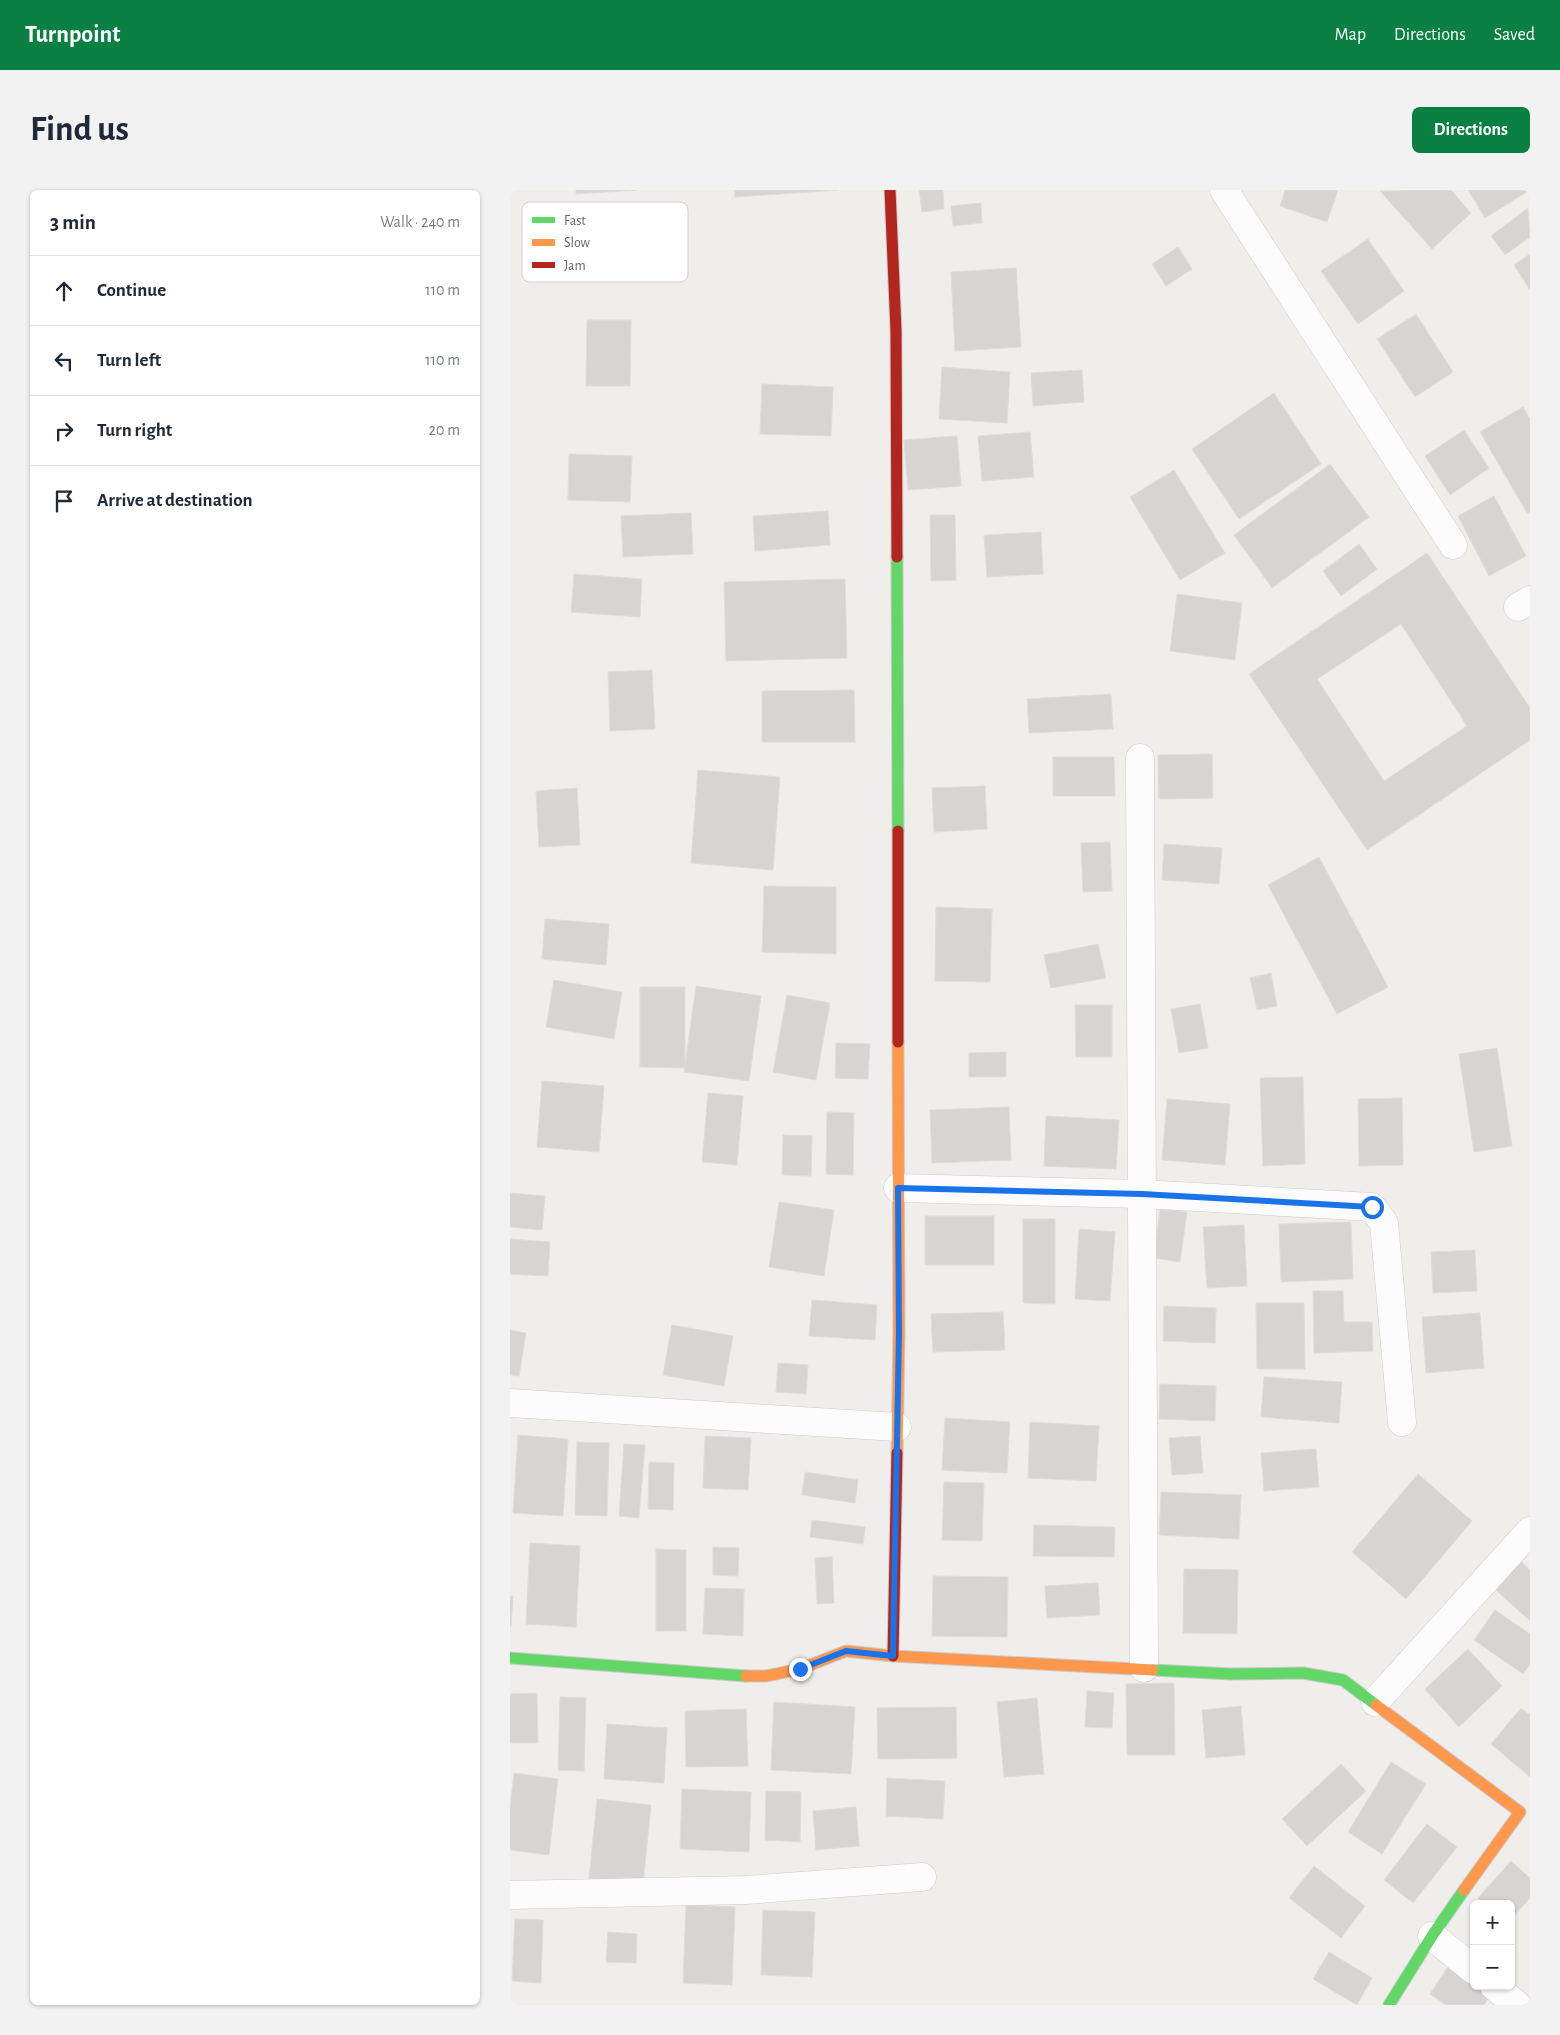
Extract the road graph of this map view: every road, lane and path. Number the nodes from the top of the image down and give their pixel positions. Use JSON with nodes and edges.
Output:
{"nodes":[{"id":1,"x":890,"y":190,"type":"edge"},
{"id":2,"x":1224,"y":190,"type":"edge"},
{"id":3,"x":1453,"y":545,"type":"dead end"},
{"id":4,"x":1140,"y":758,"type":"dead end"},
{"id":5,"x":898,"y":1188,"type":"junction"},
{"id":6,"x":1142,"y":1194,"type":"junction"},
{"id":7,"x":510,"y":1403,"type":"edge"},
{"id":8,"x":1402,"y":1422,"type":"dead end"},
{"id":9,"x":897,"y":1427,"type":"junction"},
{"id":10,"x":1530,"y":1531,"type":"edge"},
{"id":11,"x":893,"y":1656,"type":"junction"},
{"id":12,"x":510,"y":1658,"type":"edge"},
{"id":13,"x":1144,"y":1668,"type":"junction"},
{"id":14,"x":1375,"y":1702,"type":"junction"},
{"id":15,"x":922,"y":1877,"type":"dead end"},
{"id":16,"x":510,"y":1895,"type":"edge"},
{"id":17,"x":1432,"y":1936,"type":"junction"},
{"id":18,"x":1470,"y":1967,"type":"edge"},
{"id":19,"x":1499,"y":1990,"type":"edge"},
{"id":20,"x":1389,"y":2005,"type":"edge"},
{"id":21,"x":1517,"y":2005,"type":"edge"}],
"edges":[{"from":1,"to":5,"type":"street"},
{"from":2,"to":3,"type":"street"},
{"from":4,"to":6,"type":"street"},
{"from":5,"to":6,"type":"street"},
{"from":5,"to":9,"type":"street"},
{"from":6,"to":8,"type":"street"},
{"from":6,"to":13,"type":"street"},
{"from":7,"to":9,"type":"street"},
{"from":9,"to":11,"type":"street"},
{"from":10,"to":14,"type":"street"},
{"from":11,"to":12,"type":"street"},
{"from":11,"to":13,"type":"street"},
{"from":13,"to":14,"type":"street"},
{"from":14,"to":17,"type":"street"},
{"from":15,"to":16,"type":"street"},
{"from":17,"to":18,"type":"street"},
{"from":17,"to":20,"type":"street"},
{"from":19,"to":21,"type":"street"}]}
